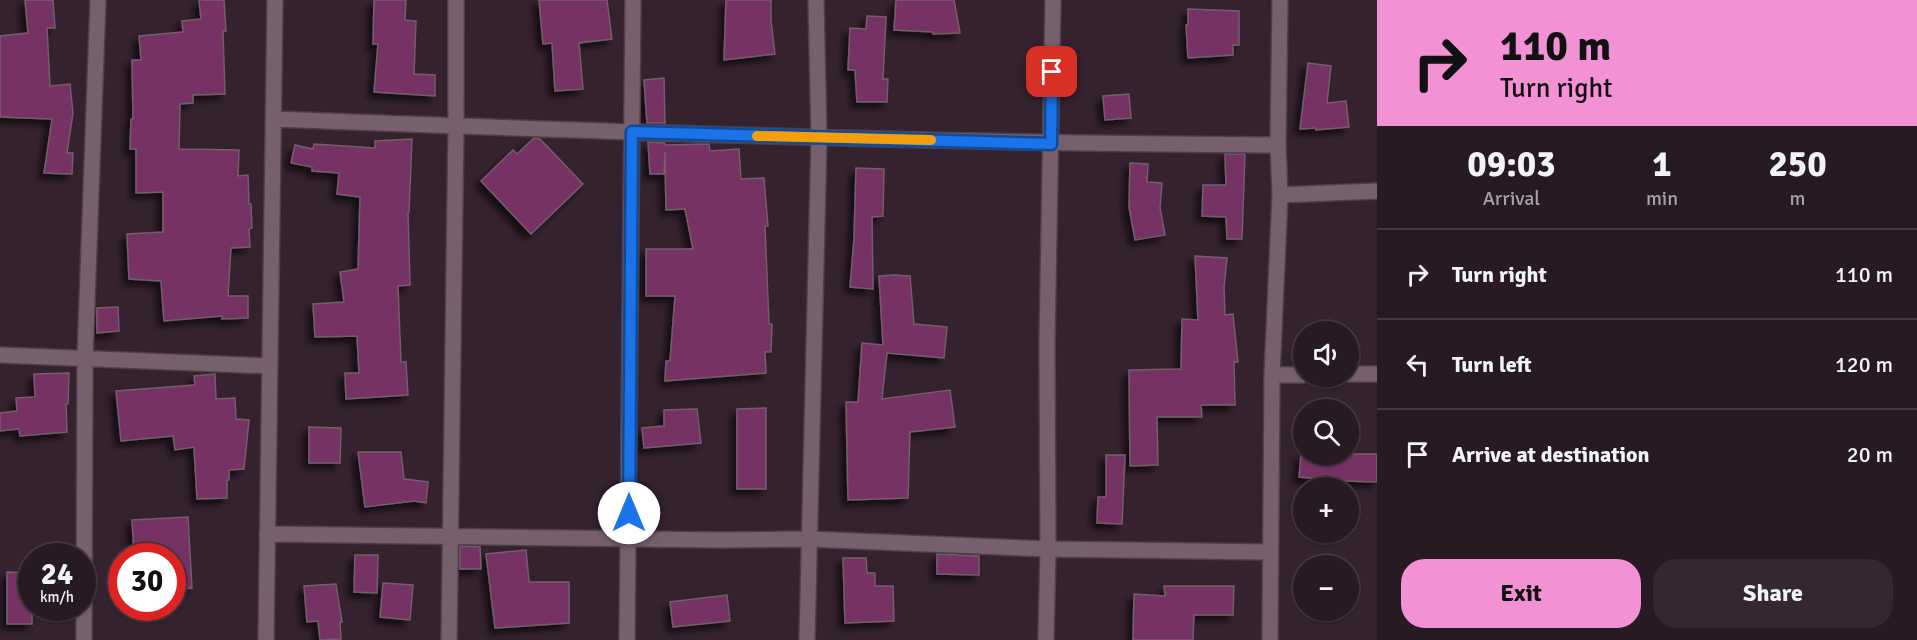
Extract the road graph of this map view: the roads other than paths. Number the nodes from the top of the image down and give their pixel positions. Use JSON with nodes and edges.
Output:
{"nodes":[{"id":1,"x":98,"y":0,"type":"edge"},
{"id":2,"x":275,"y":0,"type":"edge"},
{"id":3,"x":456,"y":0,"type":"edge"},
{"id":4,"x":633,"y":0,"type":"edge"},
{"id":5,"x":816,"y":0,"type":"edge"},
{"id":6,"x":1053,"y":0,"type":"edge"},
{"id":7,"x":1280,"y":0,"type":"edge"},
{"id":8,"x":274,"y":119,"type":"junction"},
{"id":9,"x":456,"y":126,"type":"junction"},
{"id":10,"x":632,"y":132,"type":"junction"},
{"id":11,"x":819,"y":138,"type":"junction"},
{"id":12,"x":1051,"y":144,"type":"junction"},
{"id":13,"x":1278,"y":145,"type":"junction"},
{"id":14,"x":1377,"y":191,"type":"edge"},
{"id":15,"x":1280,"y":195,"type":"junction"},
{"id":16,"x":0,"y":355,"type":"edge"},
{"id":17,"x":85,"y":357,"type":"junction"},
{"id":18,"x":270,"y":366,"type":"junction"},
{"id":19,"x":1359,"y":374,"type":"edge"},
{"id":20,"x":1377,"y":374,"type":"edge"},
{"id":21,"x":1272,"y":375,"type":"junction"},
{"id":22,"x":1293,"y":375,"type":"edge"},
{"id":23,"x":267,"y":534,"type":"junction"},
{"id":24,"x":450,"y":536,"type":"junction"},
{"id":25,"x":628,"y":537,"type":"junction"},
{"id":26,"x":808,"y":539,"type":"junction"},
{"id":27,"x":1048,"y":549,"type":"junction"},
{"id":28,"x":1270,"y":552,"type":"junction"},
{"id":29,"x":84,"y":640,"type":"edge"},
{"id":30,"x":266,"y":640,"type":"edge"},
{"id":31,"x":449,"y":640,"type":"edge"},
{"id":32,"x":627,"y":640,"type":"edge"},
{"id":33,"x":807,"y":640,"type":"edge"},
{"id":34,"x":1046,"y":640,"type":"edge"},
{"id":35,"x":1270,"y":640,"type":"edge"}],
"edges":[{"from":1,"to":17,"type":"street"},
{"from":2,"to":8,"type":"street"},
{"from":3,"to":9,"type":"street"},
{"from":4,"to":10,"type":"street"},
{"from":5,"to":11,"type":"street"},
{"from":6,"to":12,"type":"street"},
{"from":7,"to":13,"type":"street"},
{"from":8,"to":9,"type":"street"},
{"from":8,"to":18,"type":"street"},
{"from":9,"to":10,"type":"street"},
{"from":9,"to":24,"type":"street"},
{"from":10,"to":11,"type":"street"},
{"from":10,"to":25,"type":"street"},
{"from":11,"to":12,"type":"street"},
{"from":11,"to":26,"type":"street"},
{"from":12,"to":13,"type":"street"},
{"from":12,"to":27,"type":"street"},
{"from":13,"to":15,"type":"street"},
{"from":14,"to":15,"type":"street"},
{"from":15,"to":21,"type":"street"},
{"from":16,"to":17,"type":"street"},
{"from":17,"to":18,"type":"street"},
{"from":17,"to":29,"type":"street"},
{"from":18,"to":23,"type":"street"},
{"from":19,"to":20,"type":"street"},
{"from":21,"to":22,"type":"street"},
{"from":21,"to":28,"type":"street"},
{"from":23,"to":24,"type":"street"},
{"from":23,"to":30,"type":"street"},
{"from":24,"to":25,"type":"street"},
{"from":24,"to":31,"type":"street"},
{"from":25,"to":26,"type":"street"},
{"from":25,"to":32,"type":"street"},
{"from":26,"to":27,"type":"street"},
{"from":26,"to":33,"type":"street"},
{"from":27,"to":28,"type":"street"},
{"from":27,"to":34,"type":"street"},
{"from":28,"to":35,"type":"street"}]}
